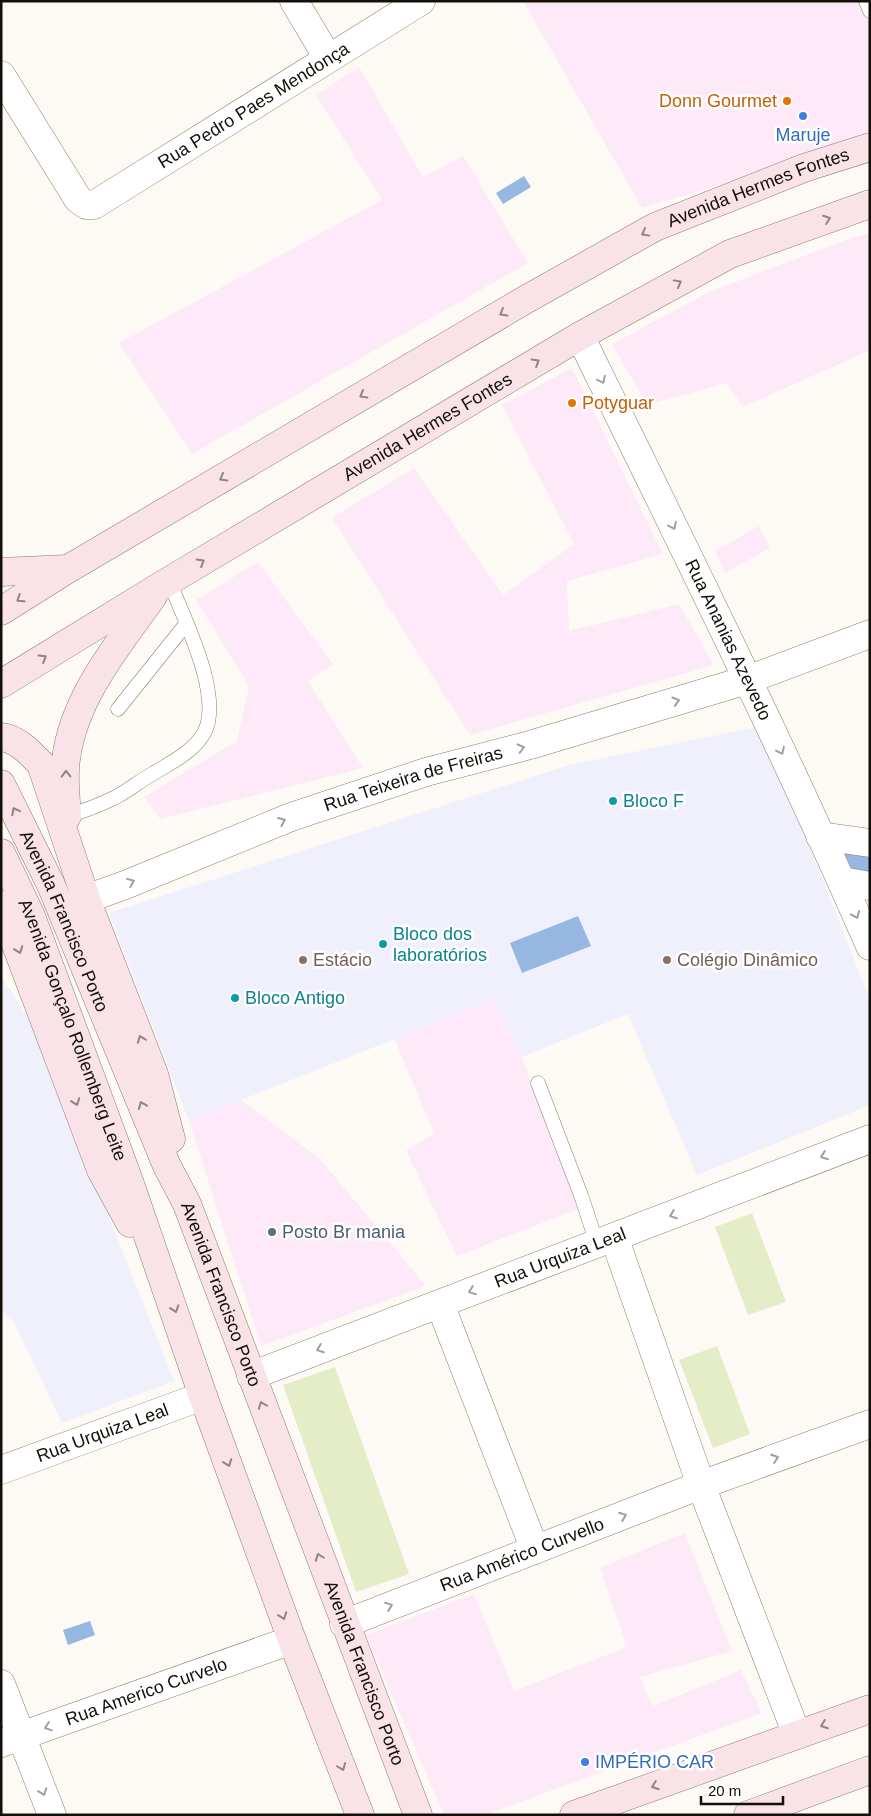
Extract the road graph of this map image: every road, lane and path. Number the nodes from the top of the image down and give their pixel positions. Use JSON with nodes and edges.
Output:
{"nodes":[{"id":1,"x":294,"y":1,"type":"edge"},
{"id":2,"x":422,"y":1,"type":"edge"},
{"id":3,"x":866,"y":1,"type":"edge"},
{"id":4,"x":870,"y":11,"type":"edge"},
{"id":5,"x":328,"y":58,"type":"junction"},
{"id":6,"x":1,"y":75,"type":"edge"},
{"id":7,"x":870,"y":147,"type":"edge"},
{"id":8,"x":870,"y":204,"type":"edge"},
{"id":9,"x":580,"y":336,"type":"junction"},
{"id":10,"x":68,"y":568,"type":"junction"},
{"id":11,"x":1,"y":572,"type":"edge"},
{"id":12,"x":164,"y":584,"type":"junction"},
{"id":13,"x":1,"y":611,"type":"edge"},
{"id":14,"x":186,"y":624,"type":"junction"},
{"id":15,"x":870,"y":634,"type":"edge"},
{"id":16,"x":747,"y":680,"type":"junction"},
{"id":17,"x":1,"y":684,"type":"edge"},
{"id":18,"x":118,"y":709,"type":"dead end"},
{"id":19,"x":1,"y":737,"type":"edge"},
{"id":20,"x":1,"y":784,"type":"edge"},
{"id":21,"x":67,"y":828,"type":"junction"},
{"id":22,"x":820,"y":836,"type":"junction"},
{"id":23,"x":870,"y":843,"type":"edge"},
{"id":24,"x":1,"y":853,"type":"edge"},
{"id":25,"x":842,"y":882,"type":"junction"},
{"id":26,"x":870,"y":886,"type":"edge"},
{"id":27,"x":86,"y":899,"type":"junction"},
{"id":28,"x":1,"y":905,"type":"edge"},
{"id":29,"x":870,"y":946,"type":"edge"},
{"id":30,"x":538,"y":1083,"type":"dead end"},
{"id":31,"x":870,"y":1139,"type":"edge"},
{"id":32,"x":187,"y":1204,"type":"junction"},
{"id":33,"x":606,"y":1241,"type":"junction"},
{"id":34,"x":163,"y":1276,"type":"junction"},
{"id":35,"x":440,"y":1304,"type":"junction"},
{"id":36,"x":251,"y":1376,"type":"junction"},
{"id":37,"x":203,"y":1396,"type":"junction"},
{"id":38,"x":870,"y":1424,"type":"edge"},
{"id":39,"x":1,"y":1470,"type":"edge"},
{"id":40,"x":700,"y":1485,"type":"junction"},
{"id":41,"x":535,"y":1550,"type":"junction"},
{"id":42,"x":344,"y":1624,"type":"junction"},
{"id":43,"x":292,"y":1640,"type":"junction"},
{"id":44,"x":1,"y":1684,"type":"edge"},
{"id":45,"x":870,"y":1708,"type":"edge"},
{"id":46,"x":797,"y":1735,"type":"junction"},
{"id":47,"x":12,"y":1740,"type":"edge"},
{"id":48,"x":870,"y":1770,"type":"edge"},
{"id":49,"x":52,"y":1815,"type":"edge"},
{"id":50,"x":360,"y":1815,"type":"edge"},
{"id":51,"x":418,"y":1815,"type":"edge"},
{"id":52,"x":574,"y":1815,"type":"edge"},
{"id":53,"x":748,"y":1815,"type":"edge"}],
"edges":[{"from":1,"to":5,"type":"street"},
{"from":2,"to":5,"type":"street","name":"Rua Pedro Paes Mendonça"},
{"from":3,"to":4,"type":"lane"},
{"from":5,"to":6,"type":"street","name":"Rua Pedro Paes Mendonça"},
{"from":7,"to":10,"type":"main road","name":"Avenida Hermes Fontes","one_way":true},
{"from":9,"to":8,"type":"main road","name":"Avenida Hermes Fontes","one_way":true},
{"from":12,"to":9,"type":"main road","name":"Avenida Hermes Fontes","one_way":true},
{"from":9,"to":16,"type":"street","name":"Rua Ananias Azevedo","one_way":true},
{"from":10,"to":11,"type":"main road"},
{"from":10,"to":13,"type":"main road","name":"Avenida Hermes Fontes","one_way":true},
{"from":12,"to":14,"type":"lane"},
{"from":17,"to":12,"type":"main road","name":"Avenida Hermes Fontes","one_way":true},
{"from":21,"to":12,"type":"main road","one_way":true},
{"from":14,"to":18,"type":"lane"},
{"from":14,"to":21,"type":"lane"},
{"from":15,"to":16,"type":"street","name":"Rua Teixeira de Freiras"},
{"from":16,"to":22,"type":"street","name":"Rua Ananias Azevedo","one_way":true},
{"from":27,"to":16,"type":"street","name":"Rua Teixeira de Freiras","one_way":true},
{"from":19,"to":21,"type":"main road"},
{"from":32,"to":20,"type":"main road","name":"Avenida Francisco Porto","one_way":true},
{"from":21,"to":27,"type":"main road"},
{"from":22,"to":23,"type":"street"},
{"from":22,"to":25,"type":"street","name":"Rua Ananias Azevedo"},
{"from":24,"to":34,"type":"main road","name":"Avenida Gonçalo Rollemberg Leite"},
{"from":25,"to":26,"type":"street"},
{"from":25,"to":29,"type":"street","name":"Rua Ananias Azevedo","one_way":true},
{"from":32,"to":27,"type":"main road","one_way":true},
{"from":28,"to":34,"type":"main road","one_way":true},
{"from":30,"to":33,"type":"lane"},
{"from":31,"to":33,"type":"street","name":"Rua Urquiza Leal","one_way":true},
{"from":32,"to":36,"type":"main road","name":"Avenida Francisco Porto"},
{"from":33,"to":35,"type":"street","name":"Rua Urquiza Leal","one_way":true},
{"from":33,"to":40,"type":"street"},
{"from":34,"to":37,"type":"main road","one_way":true},
{"from":35,"to":36,"type":"street","name":"Rua Urquiza Leal","one_way":true},
{"from":35,"to":41,"type":"street"},
{"from":42,"to":36,"type":"main road","name":"Avenida Francisco Porto","one_way":true},
{"from":37,"to":39,"type":"street","name":"Rua Urquiza Leal"},
{"from":37,"to":43,"type":"main road","one_way":true},
{"from":40,"to":38,"type":"street","name":"Rua Américo Curvello","one_way":true},
{"from":41,"to":40,"type":"street","name":"Rua Américo Curvello","one_way":true},
{"from":40,"to":46,"type":"street"},
{"from":42,"to":41,"type":"street","name":"Rua Américo Curvello","one_way":true},
{"from":42,"to":51,"type":"main road","name":"Avenida Francisco Porto"},
{"from":43,"to":47,"type":"street","name":"Rua Americo Curvelo","one_way":true},
{"from":43,"to":50,"type":"main road","one_way":true},
{"from":44,"to":47,"type":"street"},
{"from":45,"to":46,"type":"main road","one_way":true},
{"from":46,"to":52,"type":"main road","one_way":true},
{"from":47,"to":49,"type":"street","one_way":true},
{"from":48,"to":53,"type":"main road"}]}
